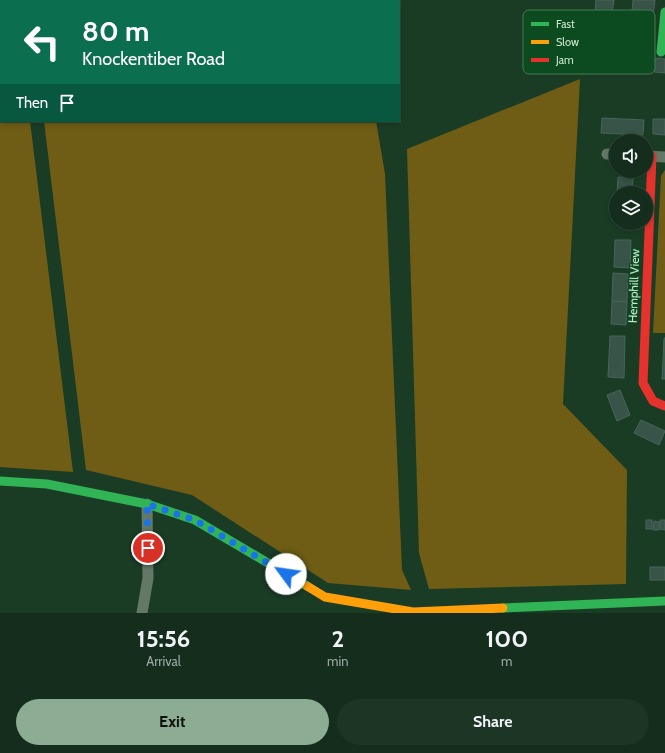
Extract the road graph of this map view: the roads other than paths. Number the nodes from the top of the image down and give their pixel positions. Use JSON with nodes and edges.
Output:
{"nodes":[{"id":1,"x":665,"y":12,"type":"edge"},
{"id":2,"x":660,"y":52,"type":"dead end"},
{"id":3,"x":653,"y":156,"type":"edge"},
{"id":4,"x":665,"y":157,"type":"edge"},
{"id":5,"x":648,"y":178,"type":"edge"},
{"id":6,"x":665,"y":406,"type":"edge"},
{"id":7,"x":0,"y":482,"type":"edge"},
{"id":8,"x":147,"y":504,"type":"junction"},
{"id":9,"x":665,"y":601,"type":"edge"},
{"id":10,"x":142,"y":613,"type":"edge"}],
"edges":[{"from":1,"to":2,"type":"street"},
{"from":3,"to":4,"type":"street","name":"Hemphill View"},
{"from":5,"to":6,"type":"street","name":"Hemphill View"},
{"from":7,"to":8,"type":"street"},
{"from":8,"to":9,"type":"street"},
{"from":8,"to":10,"type":"street"}]}
